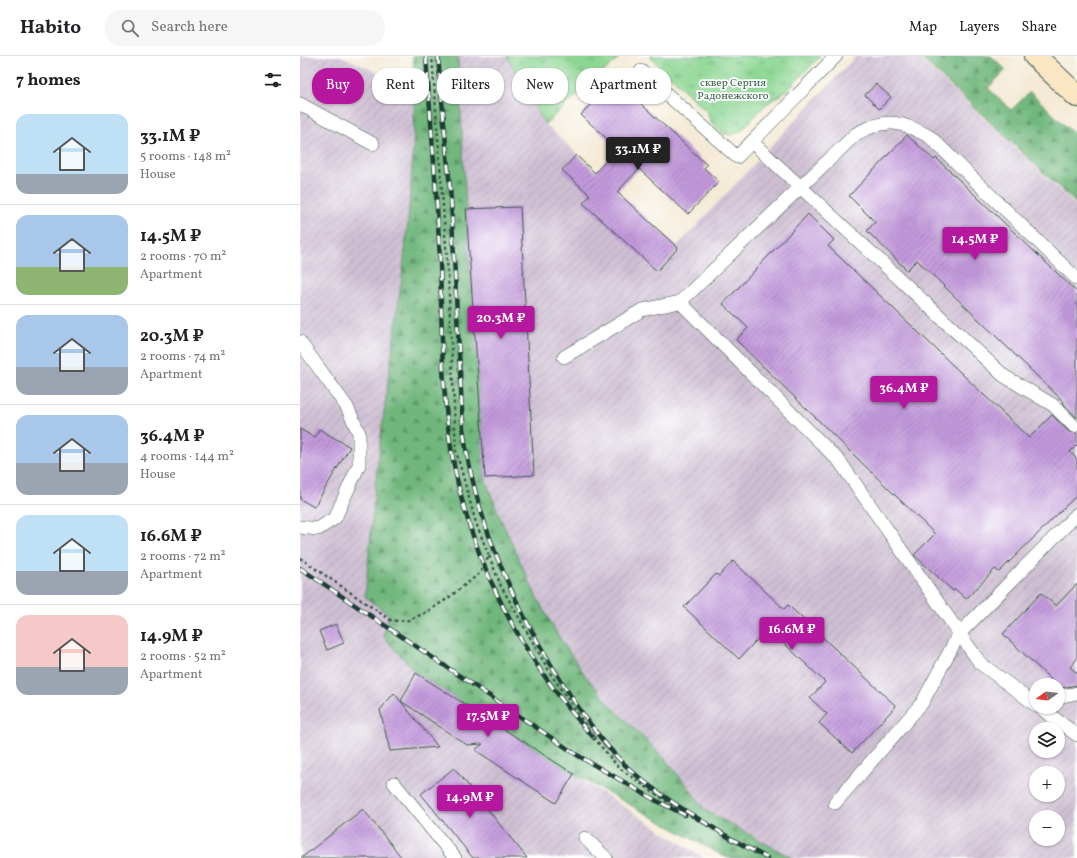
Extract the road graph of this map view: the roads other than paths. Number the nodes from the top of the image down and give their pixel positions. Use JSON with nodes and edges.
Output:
{"nodes":[{"id":1,"x":836,"y":56,"type":"edge"},
{"id":2,"x":1035,"y":56,"type":"edge"},
{"id":3,"x":1077,"y":96,"type":"edge"},
{"id":4,"x":671,"y":98,"type":"edge"},
{"id":5,"x":300,"y":104,"type":"edge"},
{"id":6,"x":752,"y":142,"type":"junction"},
{"id":7,"x":373,"y":144,"type":"dead end"},
{"id":8,"x":801,"y":187,"type":"junction"},
{"id":9,"x":1077,"y":279,"type":"edge"},
{"id":10,"x":680,"y":302,"type":"junction"},
{"id":11,"x":300,"y":342,"type":"edge"},
{"id":12,"x":564,"y":358,"type":"dead end"},
{"id":13,"x":1074,"y":426,"type":"dead end"},
{"id":14,"x":1077,"y":514,"type":"edge"},
{"id":15,"x":300,"y":527,"type":"edge"},
{"id":16,"x":959,"y":634,"type":"junction"},
{"id":17,"x":1077,"y":693,"type":"edge"},
{"id":18,"x":1065,"y":696,"type":"edge"},
{"id":19,"x":1029,"y":697,"type":"edge"},
{"id":20,"x":1048,"y":714,"type":"edge"},
{"id":21,"x":1077,"y":735,"type":"edge"},
{"id":22,"x":394,"y":782,"type":"dead end"},
{"id":23,"x":835,"y":803,"type":"dead end"},
{"id":24,"x":585,"y":838,"type":"dead end"},
{"id":25,"x":455,"y":858,"type":"edge"},
{"id":26,"x":606,"y":858,"type":"edge"}],
"edges":[{"from":1,"to":6,"type":"lane"},
{"from":2,"to":3,"type":"main road"},
{"from":4,"to":6,"type":"lane"},
{"from":5,"to":7,"type":"lane"},
{"from":6,"to":8,"type":"lane"},
{"from":8,"to":9,"type":"lane"},
{"from":8,"to":10,"type":"lane"},
{"from":8,"to":13,"type":"lane"},
{"from":10,"to":12,"type":"lane"},
{"from":10,"to":16,"type":"lane"},
{"from":11,"to":15,"type":"lane"},
{"from":14,"to":16,"type":"lane"},
{"from":16,"to":19,"type":"lane"},
{"from":16,"to":23,"type":"lane"},
{"from":17,"to":18,"type":"lane"},
{"from":20,"to":21,"type":"lane"},
{"from":22,"to":25,"type":"lane"},
{"from":24,"to":26,"type":"lane"}]}
